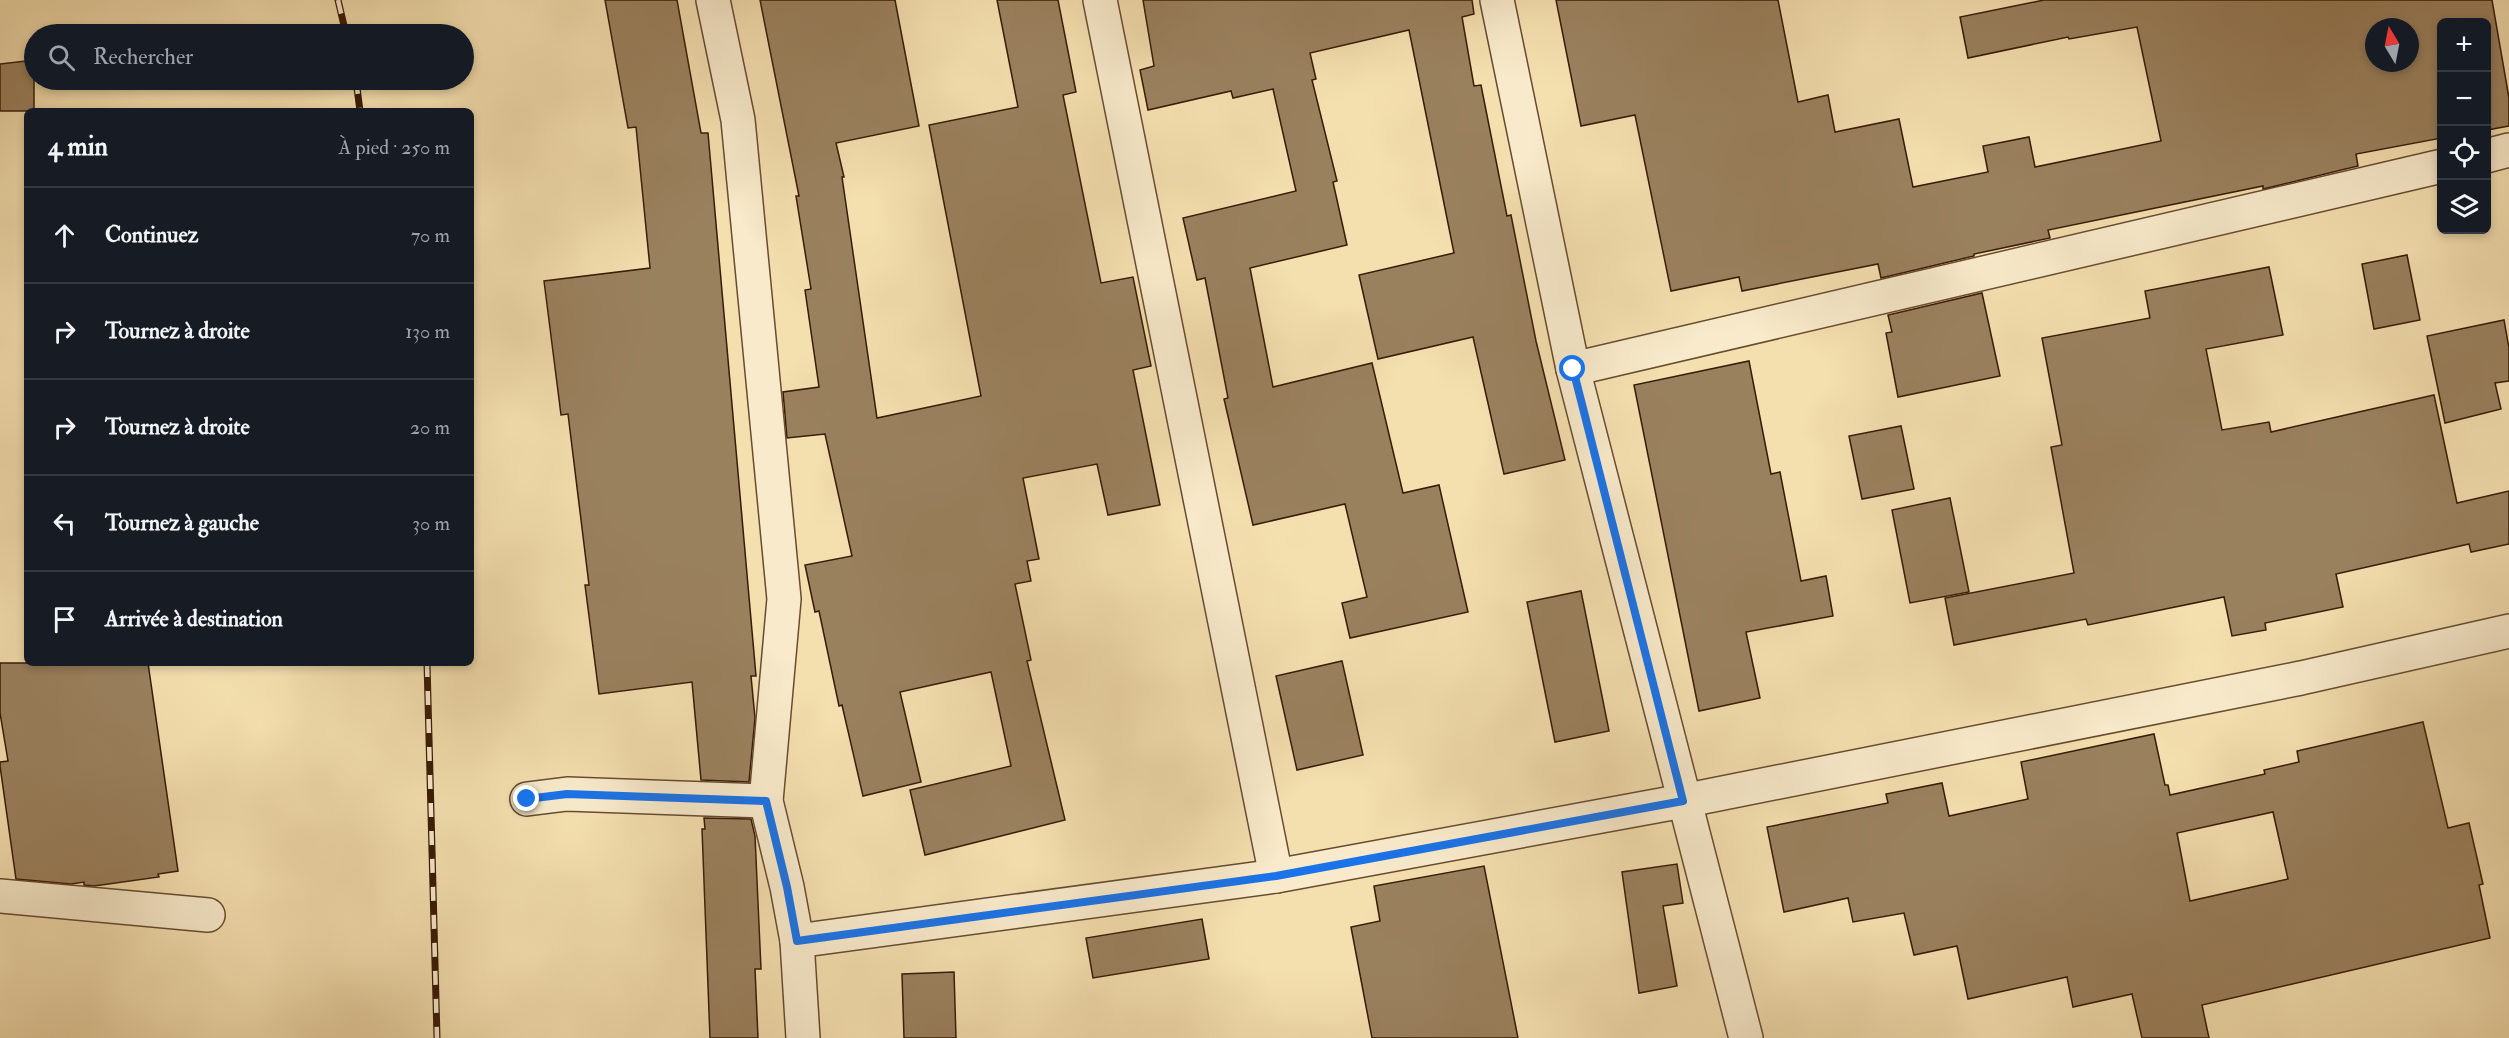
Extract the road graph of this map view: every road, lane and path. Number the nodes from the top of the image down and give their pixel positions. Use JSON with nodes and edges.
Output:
{"nodes":[{"id":1,"x":713,"y":0,"type":"edge"},
{"id":2,"x":1100,"y":0,"type":"edge"},
{"id":3,"x":1497,"y":0,"type":"edge"},
{"id":4,"x":2509,"y":150,"type":"edge"},
{"id":5,"x":2491,"y":155,"type":"edge"},
{"id":6,"x":2437,"y":167,"type":"edge"},
{"id":7,"x":1573,"y":369,"type":"junction"},
{"id":8,"x":2509,"y":631,"type":"edge"},
{"id":9,"x":527,"y":799,"type":"dead end"},
{"id":10,"x":766,"y":801,"type":"junction"},
{"id":11,"x":1683,"y":801,"type":"junction"},
{"id":12,"x":1276,"y":876,"type":"junction"},
{"id":13,"x":0,"y":896,"type":"edge"},
{"id":14,"x":208,"y":915,"type":"dead end"},
{"id":15,"x":797,"y":941,"type":"junction"},
{"id":16,"x":803,"y":1038,"type":"edge"},
{"id":17,"x":1746,"y":1038,"type":"edge"}],
"edges":[{"from":1,"to":10,"type":"street"},
{"from":2,"to":12,"type":"street"},
{"from":3,"to":7,"type":"street"},
{"from":4,"to":5,"type":"street"},
{"from":6,"to":7,"type":"street"},
{"from":7,"to":11,"type":"street"},
{"from":8,"to":11,"type":"street"},
{"from":9,"to":10,"type":"street"},
{"from":10,"to":15,"type":"street"},
{"from":11,"to":12,"type":"street"},
{"from":11,"to":17,"type":"street"},
{"from":12,"to":15,"type":"street"},
{"from":13,"to":14,"type":"street"},
{"from":15,"to":16,"type":"street"}]}
